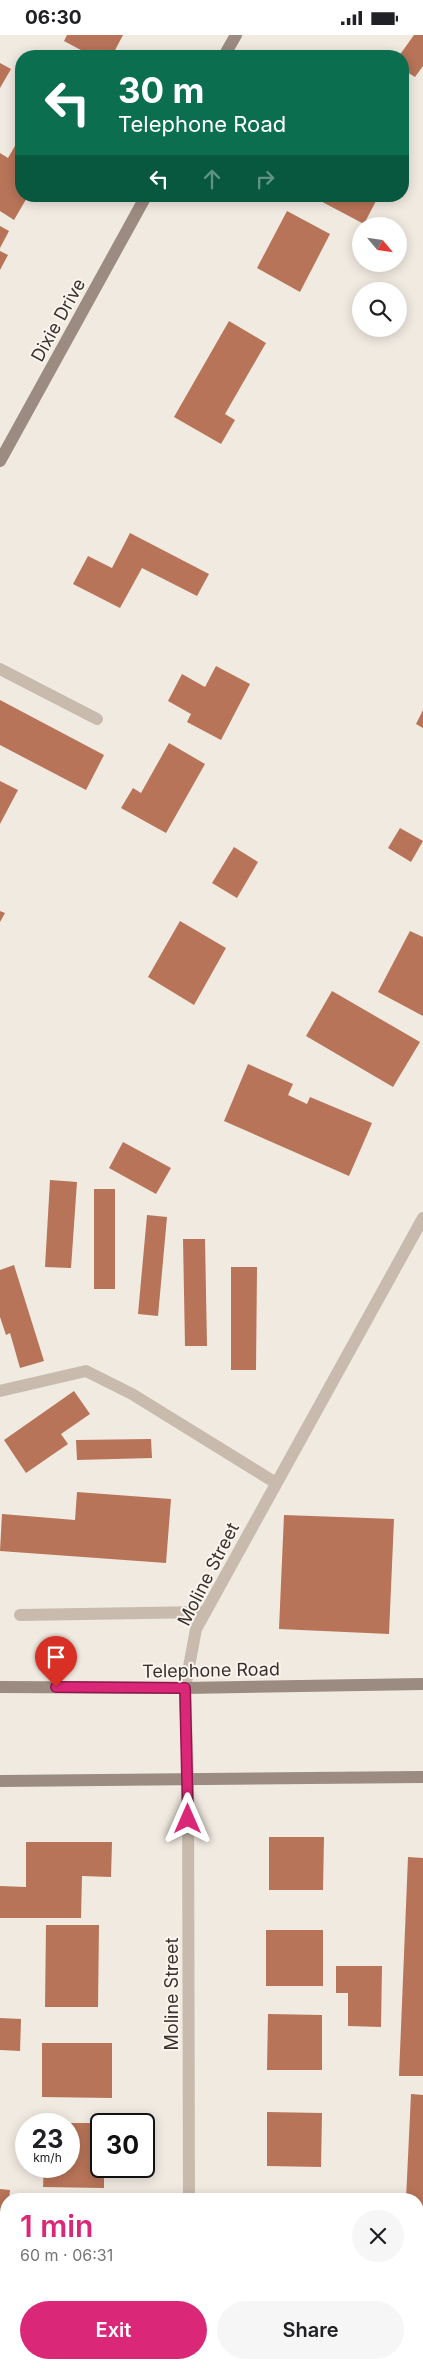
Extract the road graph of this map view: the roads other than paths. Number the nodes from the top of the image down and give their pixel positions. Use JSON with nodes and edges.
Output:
{"nodes":[{"id":1,"x":236,"y":35,"type":"edge"},
{"id":2,"x":227,"y":50,"type":"edge"},
{"id":3,"x":143,"y":202,"type":"edge"},
{"id":4,"x":0,"y":461,"type":"edge"},
{"id":5,"x":0,"y":669,"type":"edge"},
{"id":6,"x":97,"y":719,"type":"dead end"},
{"id":7,"x":423,"y":1219,"type":"edge"},
{"id":8,"x":0,"y":1391,"type":"edge"},
{"id":9,"x":276,"y":1483,"type":"junction"},
{"id":10,"x":205,"y":1611,"type":"junction"},
{"id":11,"x":20,"y":1615,"type":"dead end"},
{"id":12,"x":423,"y":1684,"type":"edge"},
{"id":13,"x":0,"y":1687,"type":"edge"},
{"id":14,"x":185,"y":1688,"type":"junction"},
{"id":15,"x":423,"y":1777,"type":"edge"},
{"id":16,"x":188,"y":1779,"type":"junction"},
{"id":17,"x":0,"y":1781,"type":"edge"},
{"id":18,"x":189,"y":2193,"type":"edge"}],
"edges":[{"from":1,"to":2,"type":"main road"},
{"from":3,"to":4,"type":"main road","name":"Dixie Drive"},
{"from":5,"to":6,"type":"street"},
{"from":7,"to":9,"type":"street","name":"Moline Street"},
{"from":8,"to":9,"type":"street"},
{"from":9,"to":10,"type":"street","name":"Moline Street"},
{"from":10,"to":11,"type":"street"},
{"from":10,"to":14,"type":"street","name":"Moline Street"},
{"from":12,"to":14,"type":"main road","name":"Telephone Road"},
{"from":13,"to":14,"type":"main road","name":"Telephone Road"},
{"from":14,"to":16,"type":"street","name":"Moline Street"},
{"from":15,"to":16,"type":"main road"},
{"from":16,"to":17,"type":"main road"},
{"from":16,"to":18,"type":"street","name":"Moline Street"}]}
